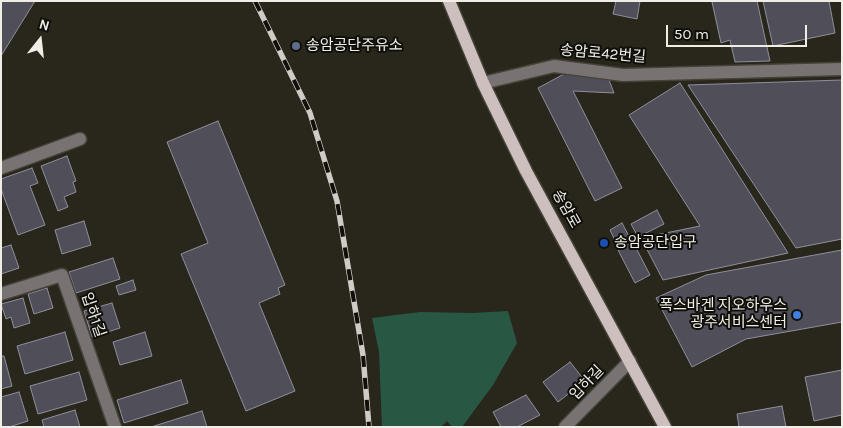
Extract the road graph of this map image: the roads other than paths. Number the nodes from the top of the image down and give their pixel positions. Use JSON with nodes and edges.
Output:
{"nodes":[{"id":1,"x":449,"y":1,"type":"edge"},
{"id":2,"x":842,"y":69,"type":"edge"},
{"id":3,"x":483,"y":83,"type":"junction"},
{"id":4,"x":80,"y":139,"type":"dead end"},
{"id":5,"x":1,"y":168,"type":"edge"},
{"id":6,"x":1,"y":294,"type":"edge"},
{"id":7,"x":630,"y":362,"type":"junction"},
{"id":8,"x":115,"y":427,"type":"edge"},
{"id":9,"x":565,"y":427,"type":"edge"},
{"id":10,"x":665,"y":427,"type":"edge"}],
"edges":[{"from":1,"to":3,"type":"main road","name":"송암로"},
{"from":2,"to":3,"type":"street","name":"송암로42번길"},
{"from":3,"to":7,"type":"main road","name":"송암로"},
{"from":4,"to":5,"type":"street"},
{"from":6,"to":8,"type":"street","name":"입하1길"},
{"from":7,"to":9,"type":"street","name":"입하길"},
{"from":7,"to":10,"type":"main road","name":"송암로"}]}
